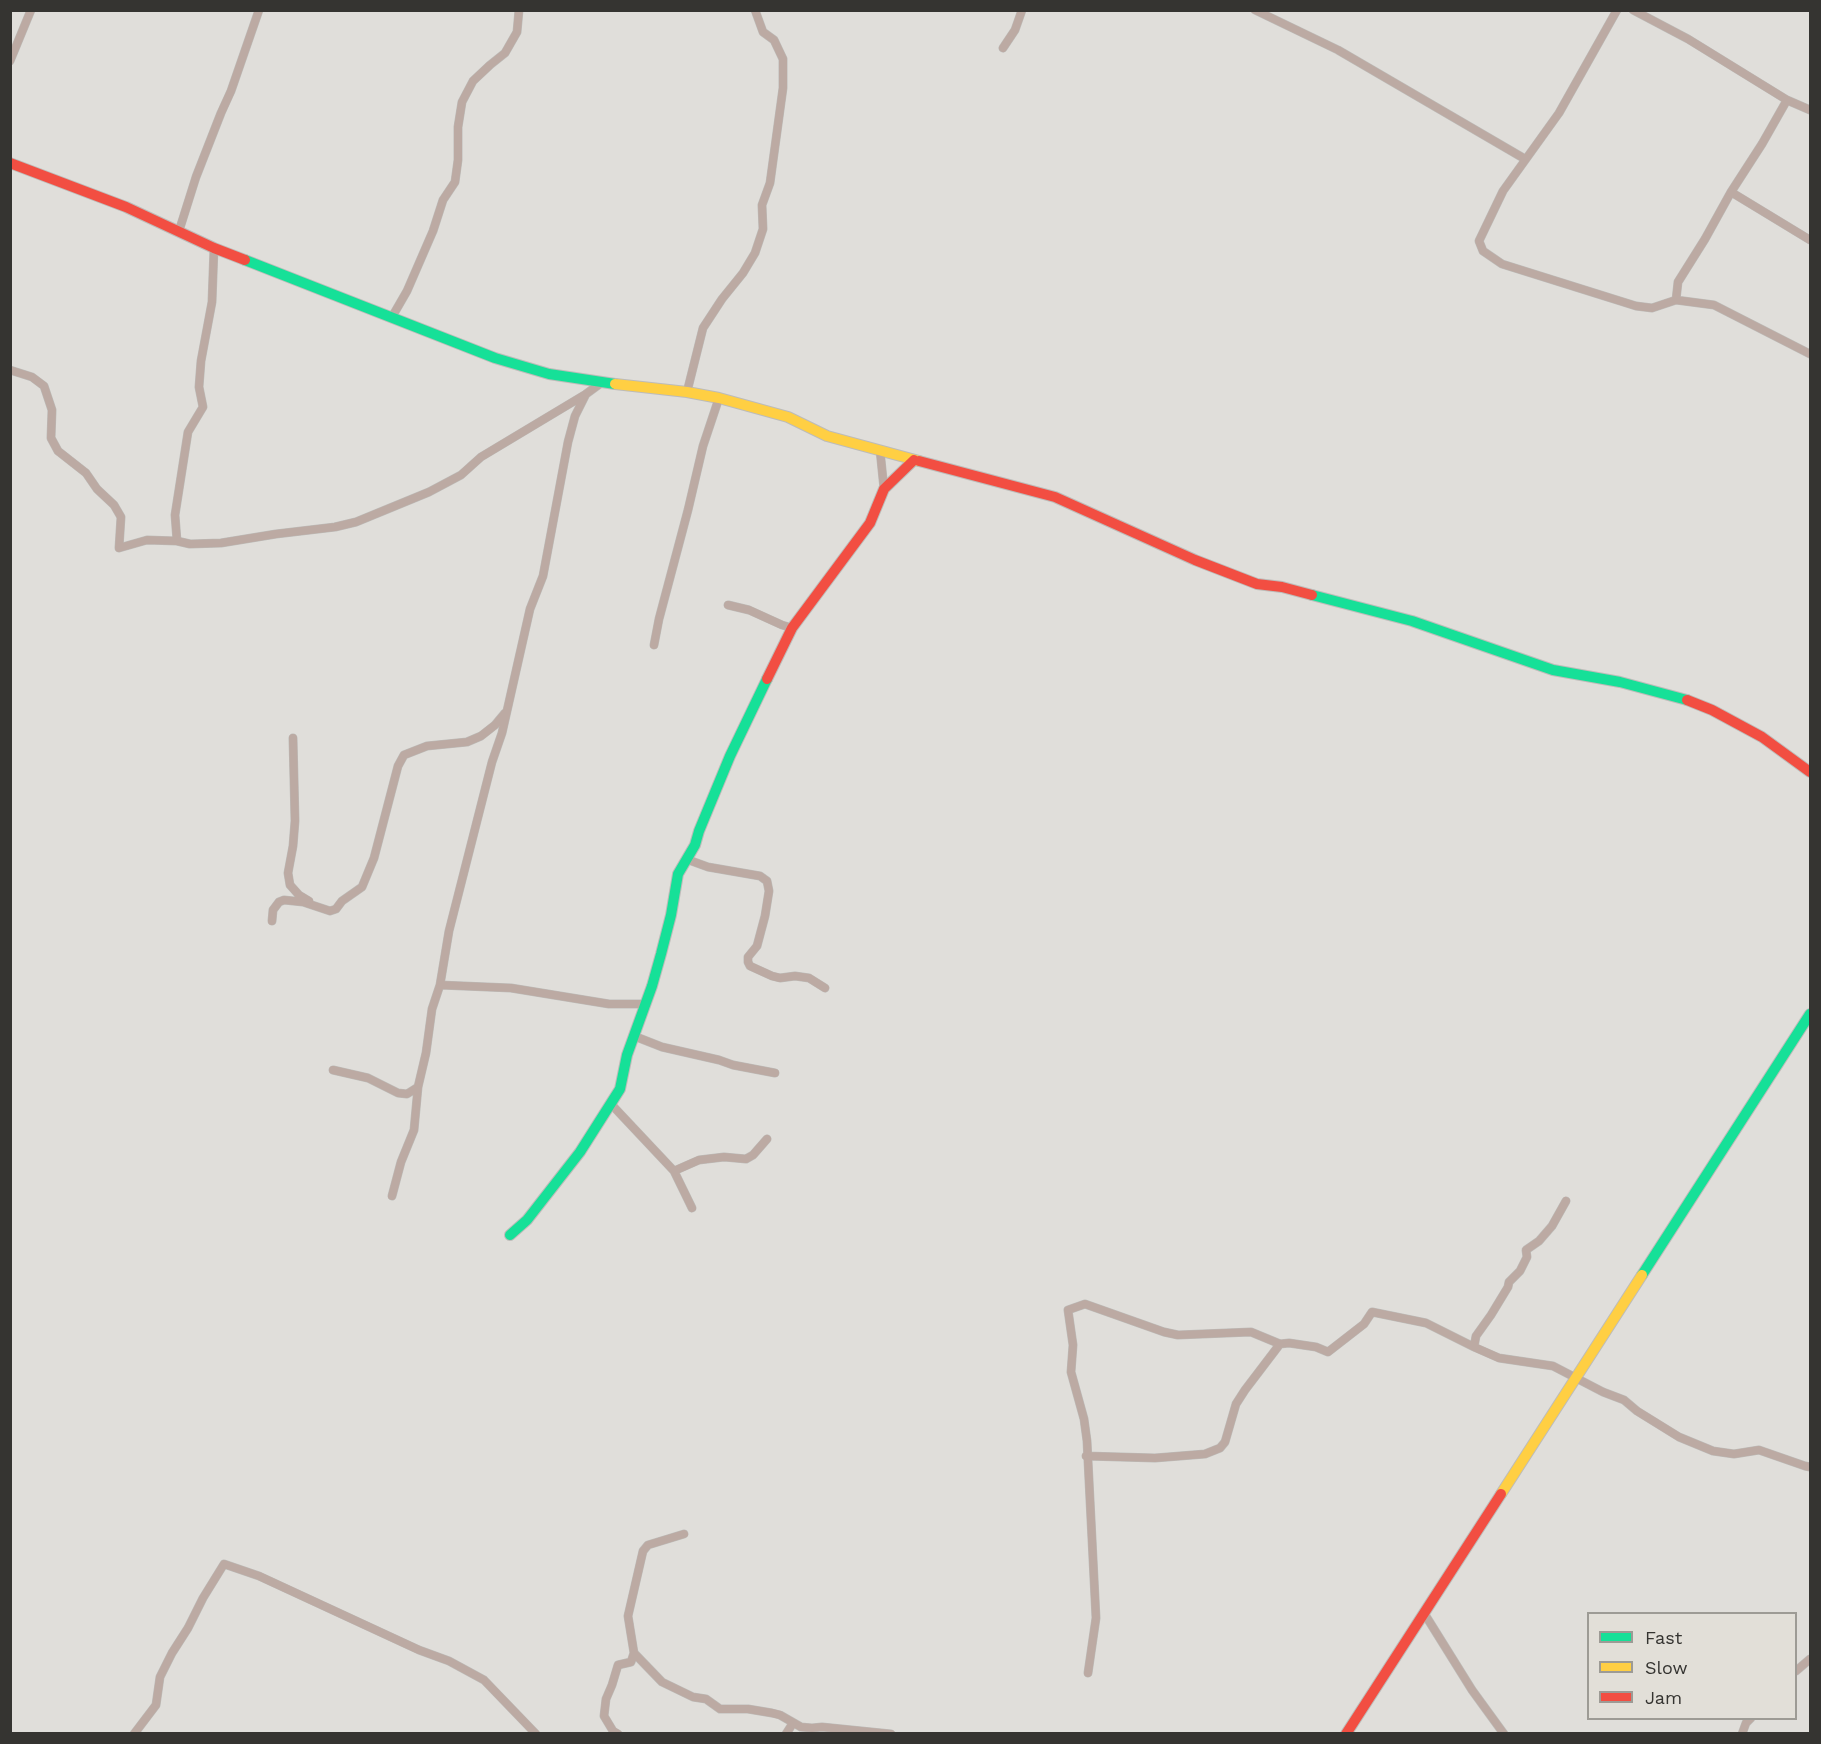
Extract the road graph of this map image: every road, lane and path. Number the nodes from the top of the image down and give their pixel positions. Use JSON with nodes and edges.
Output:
{"nodes":[{"id":1,"x":31,"y":10,"type":"edge"},
{"id":2,"x":259,"y":10,"type":"edge"},
{"id":3,"x":519,"y":10,"type":"edge"},
{"id":4,"x":755,"y":10,"type":"edge"},
{"id":5,"x":1022,"y":10,"type":"edge"},
{"id":6,"x":1617,"y":10,"type":"edge"},
{"id":7,"x":1633,"y":10,"type":"edge"},
{"id":8,"x":1261,"y":12,"type":"edge"},
{"id":9,"x":1003,"y":48,"type":"dead end"},
{"id":10,"x":10,"y":61,"type":"edge"},
{"id":11,"x":1787,"y":100,"type":"junction"},
{"id":12,"x":1810,"y":110,"type":"edge"},
{"id":13,"x":1525,"y":159,"type":"junction"},
{"id":14,"x":10,"y":163,"type":"edge"},
{"id":15,"x":1731,"y":192,"type":"junction"},
{"id":16,"x":179,"y":231,"type":"junction"},
{"id":17,"x":1810,"y":240,"type":"edge"},
{"id":18,"x":214,"y":248,"type":"junction"},
{"id":19,"x":1676,"y":300,"type":"junction"},
{"id":20,"x":392,"y":316,"type":"junction"},
{"id":21,"x":1810,"y":354,"type":"edge"},
{"id":22,"x":10,"y":370,"type":"edge"},
{"id":23,"x":601,"y":383,"type":"junction"},
{"id":24,"x":687,"y":392,"type":"junction"},
{"id":25,"x":586,"y":394,"type":"junction"},
{"id":26,"x":719,"y":398,"type":"junction"},
{"id":27,"x":880,"y":450,"type":"junction"},
{"id":28,"x":914,"y":460,"type":"junction"},
{"id":29,"x":884,"y":489,"type":"junction"},
{"id":30,"x":177,"y":541,"type":"junction"},
{"id":31,"x":728,"y":605,"type":"dead end"},
{"id":32,"x":792,"y":628,"type":"junction"},
{"id":33,"x":654,"y":645,"type":"dead end"},
{"id":34,"x":506,"y":711,"type":"junction"},
{"id":35,"x":293,"y":738,"type":"dead end"},
{"id":36,"x":1810,"y":772,"type":"edge"},
{"id":37,"x":686,"y":859,"type":"junction"},
{"id":38,"x":315,"y":905,"type":"junction"},
{"id":39,"x":272,"y":921,"type":"dead end"},
{"id":40,"x":440,"y":985,"type":"junction"},
{"id":41,"x":825,"y":988,"type":"dead end"},
{"id":42,"x":646,"y":1004,"type":"junction"},
{"id":43,"x":1810,"y":1014,"type":"edge"},
{"id":44,"x":634,"y":1036,"type":"junction"},
{"id":45,"x":333,"y":1070,"type":"dead end"},
{"id":46,"x":775,"y":1073,"type":"dead end"},
{"id":47,"x":418,"y":1088,"type":"junction"},
{"id":48,"x":611,"y":1104,"type":"junction"},
{"id":49,"x":767,"y":1139,"type":"dead end"},
{"id":50,"x":674,"y":1171,"type":"junction"},
{"id":51,"x":392,"y":1196,"type":"dead end"},
{"id":52,"x":1566,"y":1201,"type":"dead end"},
{"id":53,"x":692,"y":1208,"type":"dead end"},
{"id":54,"x":510,"y":1235,"type":"dead end"},
{"id":55,"x":1280,"y":1344,"type":"junction"},
{"id":56,"x":1474,"y":1347,"type":"junction"},
{"id":57,"x":1576,"y":1377,"type":"junction"},
{"id":58,"x":1086,"y":1456,"type":"junction"},
{"id":59,"x":1810,"y":1467,"type":"edge"},
{"id":60,"x":684,"y":1534,"type":"dead end"},
{"id":61,"x":1424,"y":1613,"type":"junction"},
{"id":62,"x":634,"y":1653,"type":"junction"},
{"id":63,"x":1810,"y":1659,"type":"edge"},
{"id":64,"x":1797,"y":1670,"type":"edge"},
{"id":65,"x":1088,"y":1673,"type":"dead end"},
{"id":66,"x":1750,"y":1720,"type":"edge"},
{"id":67,"x":793,"y":1723,"type":"junction"},
{"id":68,"x":134,"y":1734,"type":"edge"},
{"id":69,"x":536,"y":1734,"type":"edge"},
{"id":70,"x":618,"y":1734,"type":"edge"},
{"id":71,"x":786,"y":1734,"type":"edge"},
{"id":72,"x":891,"y":1734,"type":"edge"},
{"id":73,"x":1346,"y":1734,"type":"edge"},
{"id":74,"x":1504,"y":1734,"type":"edge"},
{"id":75,"x":1742,"y":1734,"type":"edge"}],
"edges":[{"from":1,"to":10,"type":"street"},
{"from":2,"to":16,"type":"street"},
{"from":3,"to":20,"type":"street"},
{"from":4,"to":24,"type":"street"},
{"from":5,"to":9,"type":"street"},
{"from":6,"to":13,"type":"street"},
{"from":7,"to":11,"type":"street"},
{"from":8,"to":13,"type":"street"},
{"from":11,"to":12,"type":"street"},
{"from":11,"to":15,"type":"street"},
{"from":13,"to":19,"type":"street"},
{"from":14,"to":16,"type":"street"},
{"from":15,"to":17,"type":"street"},
{"from":15,"to":19,"type":"street"},
{"from":16,"to":18,"type":"street"},
{"from":18,"to":20,"type":"street"},
{"from":18,"to":30,"type":"street"},
{"from":19,"to":21,"type":"street"},
{"from":20,"to":23,"type":"street"},
{"from":22,"to":30,"type":"street"},
{"from":23,"to":24,"type":"street"},
{"from":23,"to":25,"type":"street"},
{"from":24,"to":26,"type":"street"},
{"from":25,"to":30,"type":"street"},
{"from":25,"to":34,"type":"street"},
{"from":26,"to":27,"type":"street"},
{"from":26,"to":33,"type":"street"},
{"from":27,"to":28,"type":"street"},
{"from":27,"to":29,"type":"street"},
{"from":28,"to":29,"type":"street"},
{"from":28,"to":36,"type":"street"},
{"from":29,"to":32,"type":"street"},
{"from":31,"to":32,"type":"street"},
{"from":32,"to":37,"type":"street"},
{"from":34,"to":38,"type":"street"},
{"from":34,"to":40,"type":"street"},
{"from":35,"to":38,"type":"street"},
{"from":37,"to":41,"type":"street"},
{"from":37,"to":42,"type":"street"},
{"from":38,"to":39,"type":"street"},
{"from":40,"to":42,"type":"street"},
{"from":40,"to":47,"type":"street"},
{"from":42,"to":44,"type":"street"},
{"from":43,"to":57,"type":"street"},
{"from":44,"to":46,"type":"street"},
{"from":44,"to":48,"type":"street"},
{"from":45,"to":47,"type":"street"},
{"from":47,"to":51,"type":"street"},
{"from":48,"to":50,"type":"street"},
{"from":48,"to":54,"type":"street"},
{"from":49,"to":50,"type":"street"},
{"from":50,"to":53,"type":"street"},
{"from":52,"to":56,"type":"street"},
{"from":55,"to":56,"type":"street"},
{"from":55,"to":58,"type":"street"},
{"from":55,"to":58,"type":"street"},
{"from":56,"to":57,"type":"street"},
{"from":57,"to":59,"type":"street"},
{"from":57,"to":61,"type":"street"},
{"from":58,"to":65,"type":"street"},
{"from":60,"to":62,"type":"street"},
{"from":61,"to":73,"type":"street"},
{"from":61,"to":74,"type":"street"},
{"from":62,"to":67,"type":"street"},
{"from":62,"to":70,"type":"street"},
{"from":63,"to":64,"type":"street"},
{"from":66,"to":75,"type":"street"},
{"from":67,"to":71,"type":"street"},
{"from":67,"to":72,"type":"street"},
{"from":68,"to":69,"type":"street"}]}
